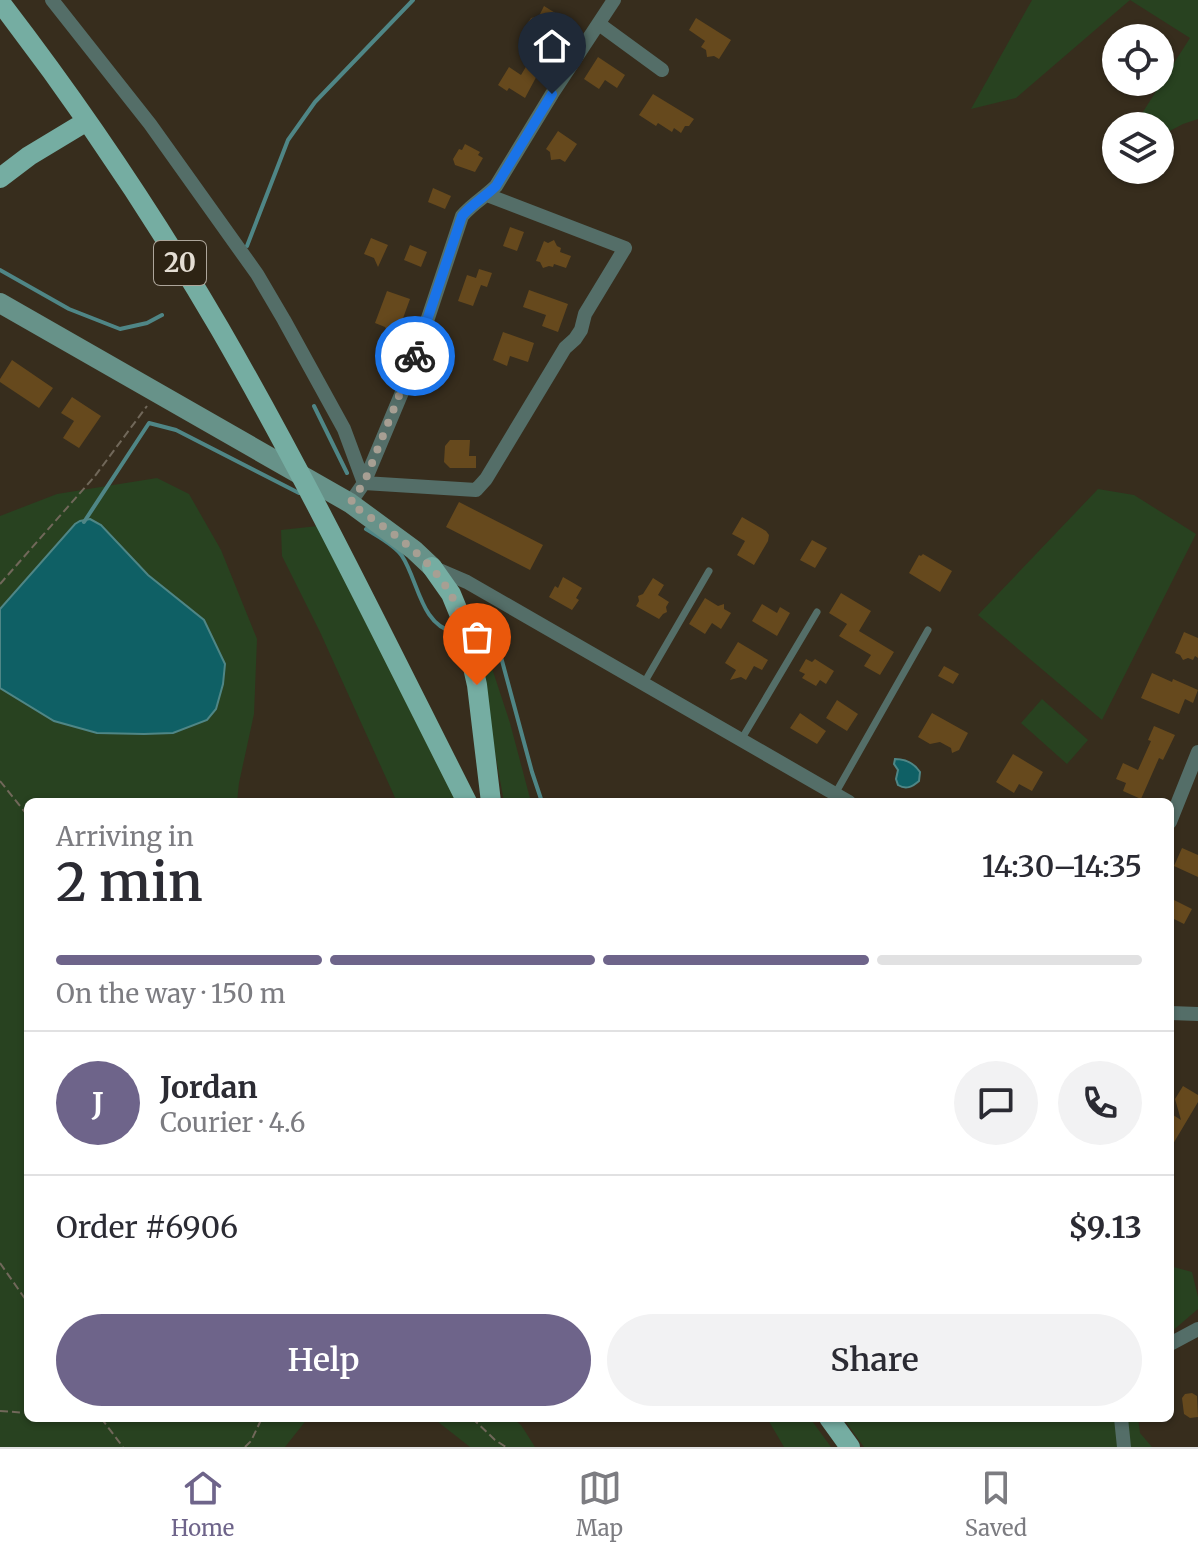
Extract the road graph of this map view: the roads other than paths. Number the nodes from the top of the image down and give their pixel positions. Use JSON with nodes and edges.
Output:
{"nodes":[{"id":1,"x":52,"y":0,"type":"edge"},
{"id":2,"x":614,"y":0,"type":"edge"},
{"id":3,"x":0,"y":2,"type":"edge"},
{"id":4,"x":599,"y":24,"type":"junction"},
{"id":5,"x":662,"y":70,"type":"dead end"},
{"id":6,"x":87,"y":121,"type":"junction"},
{"id":7,"x":0,"y":178,"type":"edge"},
{"id":8,"x":487,"y":195,"type":"junction"},
{"id":9,"x":0,"y":303,"type":"edge"},
{"id":10,"x":364,"y":483,"type":"junction"},
{"id":11,"x":350,"y":503,"type":"junction"},
{"id":12,"x":432,"y":567,"type":"junction"},
{"id":13,"x":709,"y":571,"type":"dead end"},
{"id":14,"x":817,"y":612,"type":"dead end"},
{"id":15,"x":928,"y":630,"type":"dead end"},
{"id":16,"x":643,"y":683,"type":"junction"},
{"id":17,"x":741,"y":740,"type":"junction"},
{"id":18,"x":1198,"y":752,"type":"edge"},
{"id":19,"x":835,"y":794,"type":"junction"},
{"id":20,"x":465,"y":798,"type":"edge"},
{"id":21,"x":491,"y":798,"type":"edge"},
{"id":22,"x":842,"y":798,"type":"edge"},
{"id":23,"x":1174,"y":812,"type":"edge"},
{"id":24,"x":1174,"y":1013,"type":"edge"},
{"id":25,"x":1198,"y":1014,"type":"edge"},
{"id":26,"x":1198,"y":1329,"type":"edge"},
{"id":27,"x":1174,"y":1342,"type":"edge"},
{"id":28,"x":832,"y":1422,"type":"edge"},
{"id":29,"x":1121,"y":1422,"type":"edge"},
{"id":30,"x":850,"y":1447,"type":"edge"},
{"id":31,"x":1124,"y":1447,"type":"edge"}],
"edges":[{"from":1,"to":10,"type":"street"},
{"from":2,"to":4,"type":"street"},
{"from":3,"to":6,"type":"main road","number":"20"},
{"from":4,"to":5,"type":"street"},
{"from":4,"to":8,"type":"street"},
{"from":6,"to":7,"type":"main road"},
{"from":6,"to":20,"type":"main road","number":"20"},
{"from":8,"to":10,"type":"street"},
{"from":8,"to":10,"type":"street"},
{"from":9,"to":11,"type":"street"},
{"from":10,"to":11,"type":"street"},
{"from":11,"to":12,"type":"street"},
{"from":12,"to":16,"type":"street"},
{"from":12,"to":21,"type":"main road"},
{"from":13,"to":16,"type":"lane"},
{"from":14,"to":17,"type":"lane"},
{"from":15,"to":19,"type":"lane"},
{"from":16,"to":17,"type":"street"},
{"from":17,"to":19,"type":"street"},
{"from":18,"to":23,"type":"street"},
{"from":19,"to":22,"type":"street"},
{"from":24,"to":25,"type":"street"},
{"from":26,"to":27,"type":"street"},
{"from":28,"to":30,"type":"main road"},
{"from":29,"to":31,"type":"street"}]}
